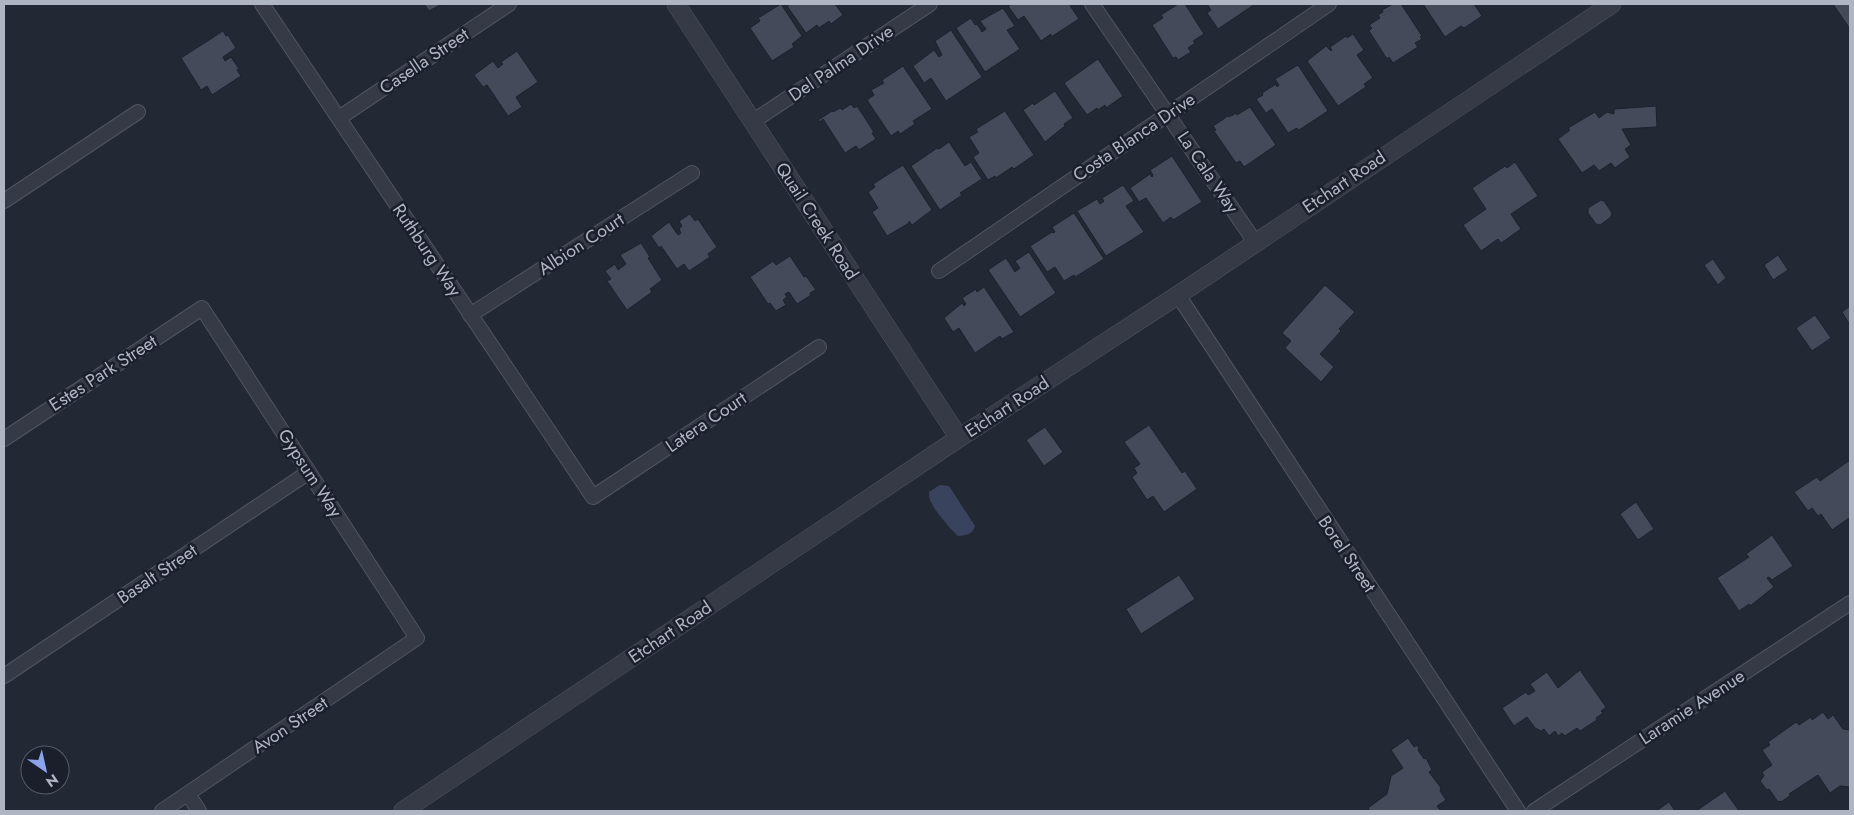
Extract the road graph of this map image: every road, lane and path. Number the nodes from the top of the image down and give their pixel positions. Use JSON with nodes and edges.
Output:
{"nodes":[{"id":1,"x":262,"y":4,"type":"edge"},
{"id":2,"x":509,"y":4,"type":"edge"},
{"id":3,"x":676,"y":4,"type":"edge"},
{"id":4,"x":930,"y":4,"type":"edge"},
{"id":5,"x":1092,"y":4,"type":"edge"},
{"id":6,"x":1329,"y":4,"type":"edge"},
{"id":7,"x":1612,"y":4,"type":"edge"},
{"id":8,"x":138,"y":112,"type":"dead end"},
{"id":9,"x":1168,"y":112,"type":"junction"},
{"id":10,"x":339,"y":118,"type":"junction"},
{"id":11,"x":752,"y":122,"type":"junction"},
{"id":12,"x":692,"y":173,"type":"dead end"},
{"id":13,"x":4,"y":201,"type":"edge"},
{"id":14,"x":1255,"y":242,"type":"junction"},
{"id":15,"x":939,"y":271,"type":"dead end"},
{"id":16,"x":1178,"y":295,"type":"junction"},
{"id":17,"x":202,"y":308,"type":"joint"},
{"id":18,"x":470,"y":315,"type":"junction"},
{"id":19,"x":819,"y":347,"type":"dead end"},
{"id":20,"x":959,"y":438,"type":"junction"},
{"id":21,"x":4,"y":439,"type":"edge"},
{"id":22,"x":309,"y":472,"type":"junction"},
{"id":23,"x":593,"y":497,"type":"joint"},
{"id":24,"x":1850,"y":602,"type":"edge"},
{"id":25,"x":417,"y":638,"type":"joint"},
{"id":26,"x":4,"y":676,"type":"edge"},
{"id":27,"x":188,"y":794,"type":"junction"},
{"id":28,"x":162,"y":811,"type":"edge"},
{"id":29,"x":199,"y":811,"type":"edge"},
{"id":30,"x":403,"y":811,"type":"edge"},
{"id":31,"x":1518,"y":811,"type":"edge"},
{"id":32,"x":1534,"y":811,"type":"edge"}],
"edges":[{"from":1,"to":10,"type":"street","name":"Ruthburg Way"},
{"from":2,"to":10,"type":"street","name":"Casella Street"},
{"from":3,"to":11,"type":"street","name":"Quail Creek Road"},
{"from":4,"to":11,"type":"street","name":"Del Palma Drive"},
{"from":5,"to":9,"type":"street","name":"La Cala Way"},
{"from":6,"to":9,"type":"street","name":"Costa Blanca Drive"},
{"from":7,"to":14,"type":"street","name":"Etchart Road"},
{"from":8,"to":13,"type":"street"},
{"from":9,"to":14,"type":"street","name":"La Cala Way"},
{"from":9,"to":15,"type":"street","name":"Costa Blanca Drive"},
{"from":10,"to":18,"type":"street","name":"Ruthburg Way"},
{"from":11,"to":20,"type":"street","name":"Quail Creek Road"},
{"from":12,"to":18,"type":"street","name":"Albion Court"},
{"from":14,"to":16,"type":"street","name":"Etchart Road"},
{"from":16,"to":20,"type":"street","name":"Etchart Road"},
{"from":16,"to":31,"type":"street","name":"Borel Street"},
{"from":17,"to":21,"type":"street","name":"Estes Park Street"},
{"from":17,"to":22,"type":"street","name":"Gypsum Way"},
{"from":18,"to":23,"type":"street","name":"Ruthburg Way"},
{"from":19,"to":23,"type":"street","name":"Latera Court"},
{"from":20,"to":30,"type":"street","name":"Etchart Road"},
{"from":22,"to":25,"type":"street","name":"Gypsum Way"},
{"from":22,"to":26,"type":"street","name":"Basalt Street"},
{"from":24,"to":32,"type":"street","name":"Laramie Avenue"},
{"from":25,"to":27,"type":"street","name":"Avon Street"},
{"from":27,"to":28,"type":"street","name":"Avon Street"},
{"from":27,"to":29,"type":"street"}]}
